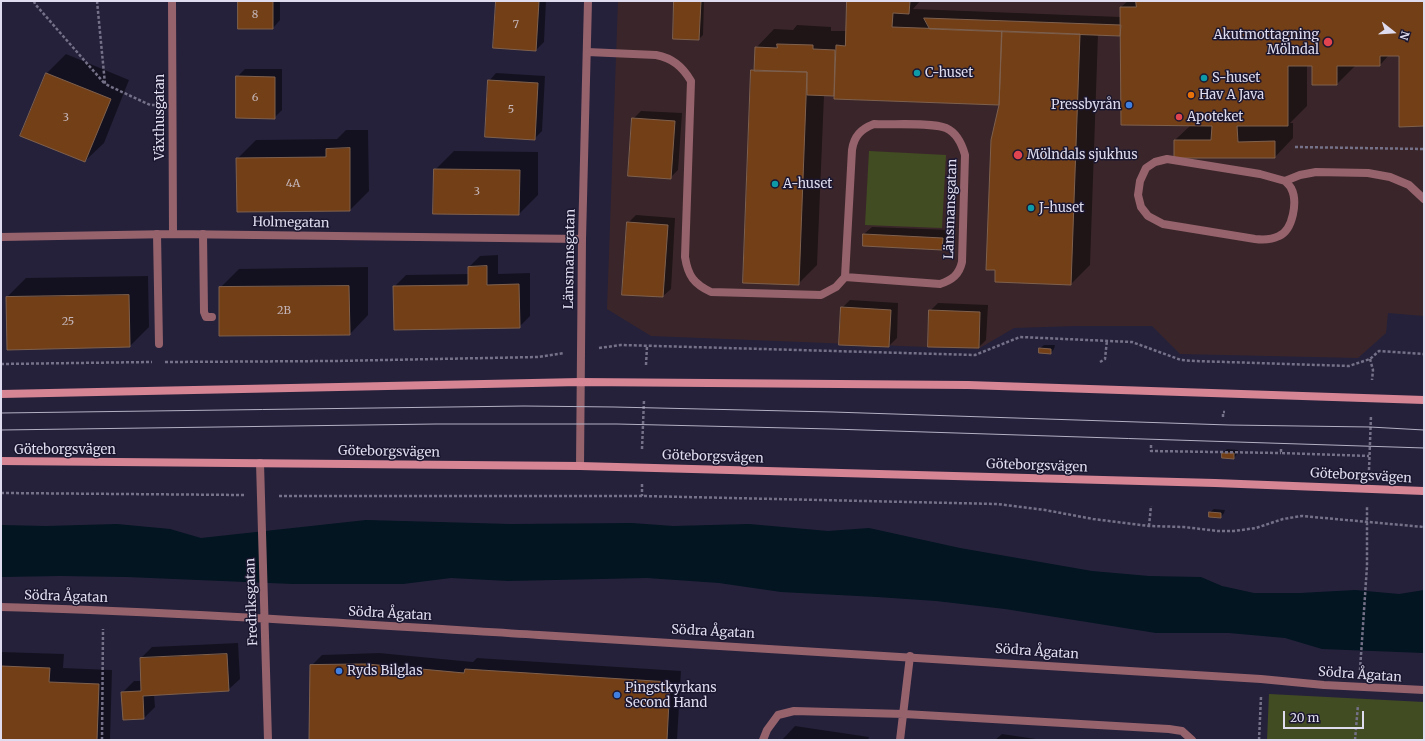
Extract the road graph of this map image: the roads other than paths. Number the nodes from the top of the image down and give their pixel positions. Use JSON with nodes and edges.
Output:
{"nodes":[{"id":1,"x":172,"y":1,"type":"edge"},
{"id":2,"x":588,"y":1,"type":"edge"},
{"id":3,"x":587,"y":52,"type":"junction"},
{"id":4,"x":1285,"y":181,"type":"junction"},
{"id":5,"x":1424,"y":199,"type":"edge"},
{"id":6,"x":157,"y":234,"type":"junction"},
{"id":7,"x":173,"y":234,"type":"junction"},
{"id":8,"x":203,"y":234,"type":"junction"},
{"id":9,"x":1,"y":237,"type":"edge"},
{"id":10,"x":582,"y":239,"type":"junction"},
{"id":11,"x":845,"y":278,"type":"junction"},
{"id":12,"x":212,"y":317,"type":"dead end"},
{"id":13,"x":159,"y":344,"type":"dead end"},
{"id":14,"x":580,"y":382,"type":"junction"},
{"id":15,"x":1,"y":394,"type":"edge"},
{"id":16,"x":1424,"y":400,"type":"edge"},
{"id":17,"x":1,"y":461,"type":"edge"},
{"id":18,"x":260,"y":463,"type":"junction"},
{"id":19,"x":580,"y":466,"type":"junction"},
{"id":20,"x":1424,"y":491,"type":"edge"},
{"id":21,"x":1,"y":608,"type":"edge"},
{"id":22,"x":265,"y":618,"type":"junction"},
{"id":23,"x":910,"y":656,"type":"junction"},
{"id":24,"x":1424,"y":690,"type":"edge"},
{"id":25,"x":904,"y":714,"type":"junction"},
{"id":26,"x":268,"y":740,"type":"edge"},
{"id":27,"x":763,"y":740,"type":"edge"},
{"id":28,"x":900,"y":740,"type":"edge"},
{"id":29,"x":1192,"y":740,"type":"edge"}],
"edges":[{"from":1,"to":7,"type":"street","name":"Växthusgatan"},
{"from":2,"to":3,"type":"street","name":"Länsmansgatan"},
{"from":3,"to":10,"type":"street","name":"Länsmansgatan"},
{"from":3,"to":11,"type":"street"},
{"from":4,"to":4,"type":"street"},
{"from":4,"to":5,"type":"street"},
{"from":6,"to":7,"type":"street","name":"Holmegatan"},
{"from":6,"to":9,"type":"street","name":"Holmegatan"},
{"from":6,"to":13,"type":"street"},
{"from":7,"to":8,"type":"street","name":"Holmegatan"},
{"from":8,"to":10,"type":"street","name":"Holmegatan"},
{"from":8,"to":12,"type":"street"},
{"from":10,"to":14,"type":"street","name":"Länsmansgatan"},
{"from":11,"to":11,"type":"street","name":"Länsmansgatan"},
{"from":14,"to":15,"type":"main road"},
{"from":14,"to":16,"type":"main road"},
{"from":14,"to":19,"type":"street","name":"Länsmansgatan"},
{"from":17,"to":18,"type":"main road","name":"Göteborgsvägen"},
{"from":18,"to":19,"type":"main road","name":"Göteborgsvägen"},
{"from":18,"to":22,"type":"street","name":"Fredriksgatan"},
{"from":19,"to":20,"type":"main road","name":"Göteborgsvägen"},
{"from":21,"to":22,"type":"street","name":"Södra Ågatan"},
{"from":22,"to":23,"type":"street","name":"Södra Ågatan"},
{"from":22,"to":26,"type":"street","name":"Fredriksgatan"},
{"from":23,"to":24,"type":"street","name":"Södra Ågatan"},
{"from":23,"to":25,"type":"street"},
{"from":25,"to":27,"type":"street"},
{"from":25,"to":28,"type":"street"},
{"from":25,"to":29,"type":"street"}]}
